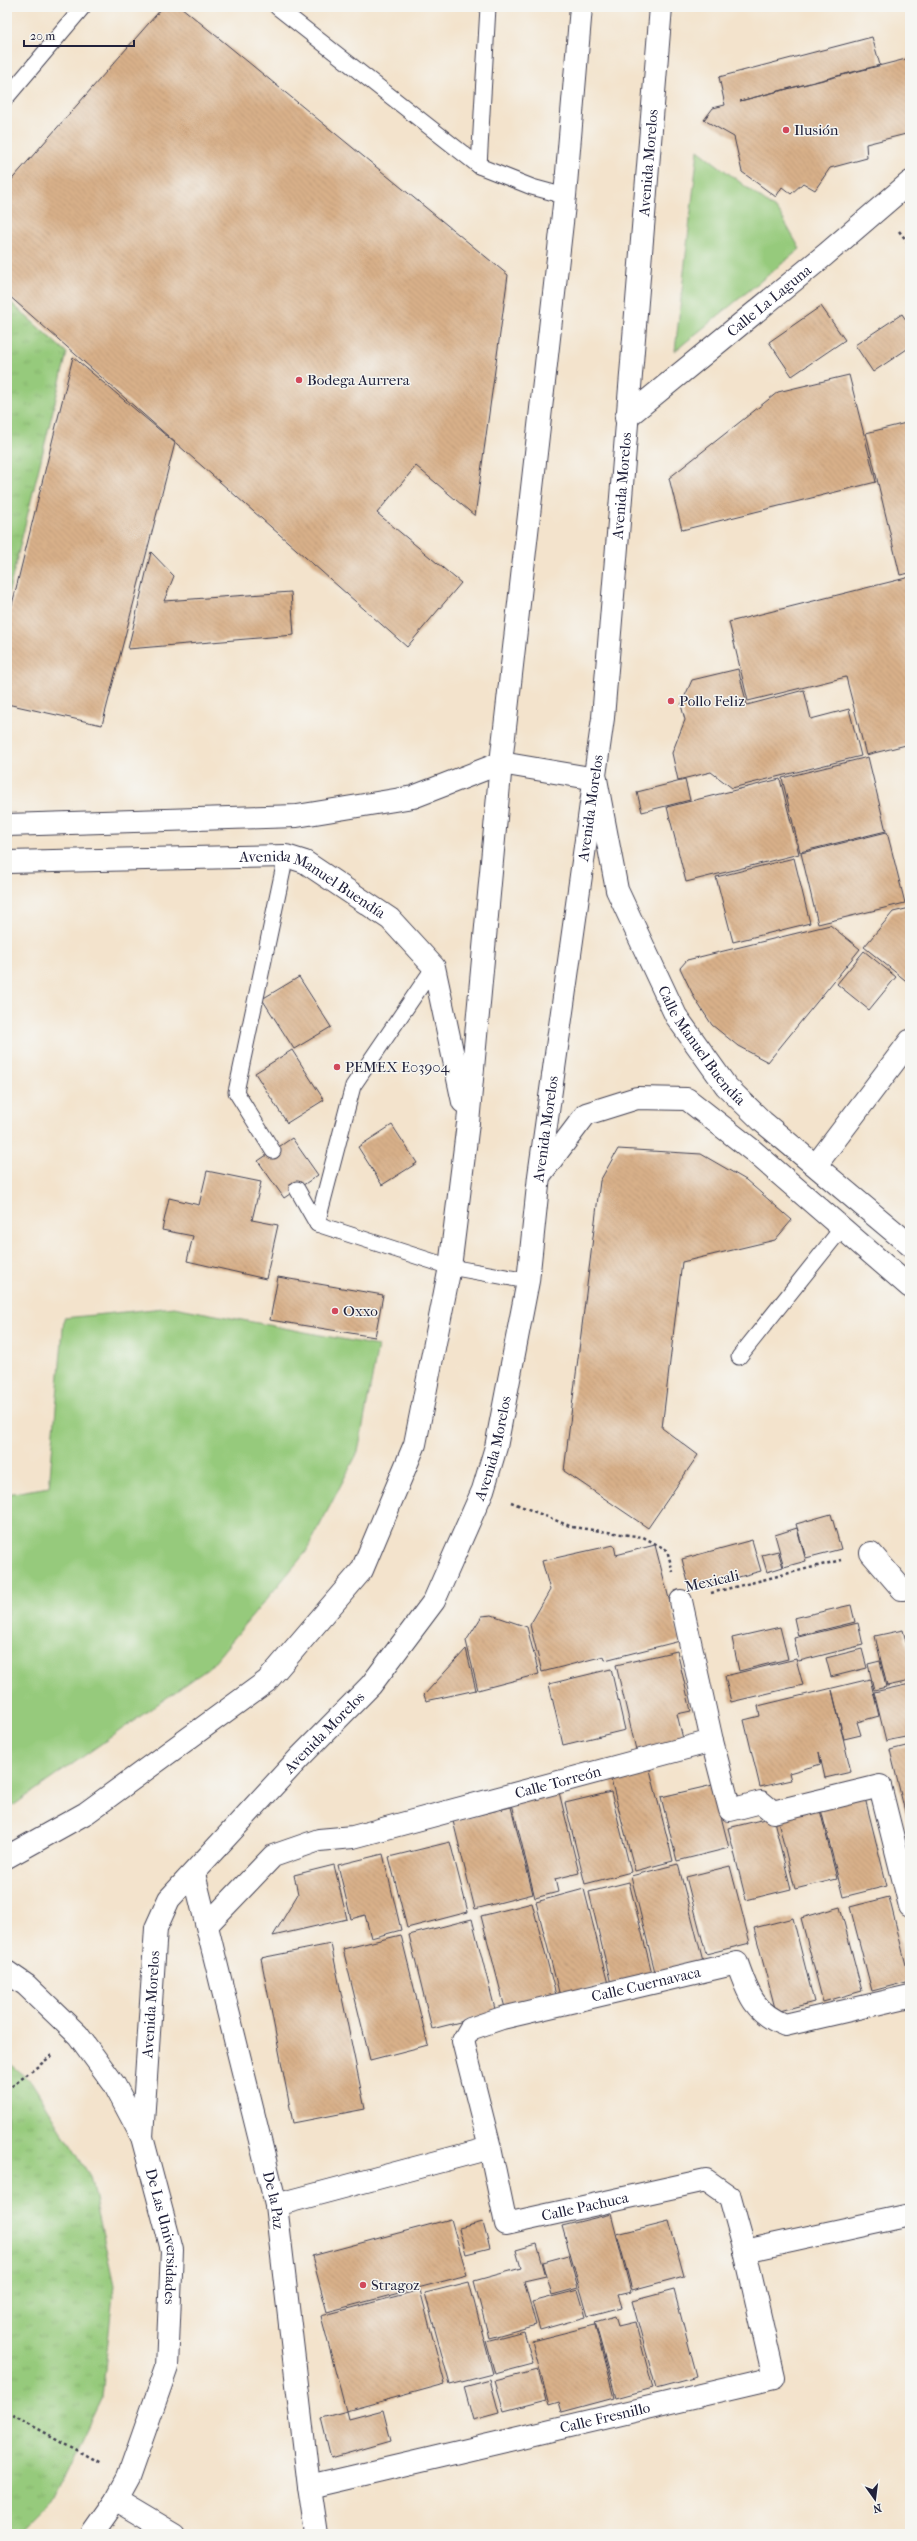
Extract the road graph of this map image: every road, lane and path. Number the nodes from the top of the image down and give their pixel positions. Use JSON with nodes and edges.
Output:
{"nodes":[{"id":1,"x":83,"y":7,"type":"edge"},
{"id":2,"x":277,"y":7,"type":"edge"},
{"id":3,"x":488,"y":7,"type":"edge"},
{"id":4,"x":581,"y":7,"type":"edge"},
{"id":5,"x":661,"y":7,"type":"edge"},
{"id":6,"x":7,"y":97,"type":"edge"},
{"id":7,"x":479,"y":166,"type":"junction"},
{"id":8,"x":910,"y":182,"type":"edge"},
{"id":9,"x":565,"y":196,"type":"junction"},
{"id":10,"x":626,"y":418,"type":"junction"},
{"id":11,"x":501,"y":763,"type":"junction"},
{"id":12,"x":596,"y":779,"type":"junction"},
{"id":13,"x":7,"y":825,"type":"edge"},
{"id":14,"x":286,"y":856,"type":"junction"},
{"id":15,"x":7,"y":862,"type":"edge"},
{"id":16,"x":434,"y":967,"type":"junction"},
{"id":17,"x":910,"y":1040,"type":"edge"},
{"id":18,"x":468,"y":1122,"type":"junction"},
{"id":19,"x":272,"y":1151,"type":"dead end"},
{"id":20,"x":816,"y":1165,"type":"junction"},
{"id":21,"x":539,"y":1176,"type":"junction"},
{"id":22,"x":297,"y":1189,"type":"dead end"},
{"id":23,"x":317,"y":1224,"type":"junction"},
{"id":24,"x":842,"y":1228,"type":"junction"},
{"id":25,"x":910,"y":1245,"type":"edge"},
{"id":26,"x":450,"y":1267,"type":"junction"},
{"id":27,"x":528,"y":1281,"type":"junction"},
{"id":28,"x":910,"y":1286,"type":"edge"},
{"id":29,"x":739,"y":1357,"type":"dead end"},
{"id":30,"x":483,"y":1490,"type":"junction"},
{"id":31,"x":871,"y":1553,"type":"joint"},
{"id":32,"x":910,"y":1588,"type":"edge"},
{"id":33,"x":681,"y":1601,"type":"junction"},
{"id":34,"x":712,"y":1741,"type":"junction"},
{"id":35,"x":901,"y":1836,"type":"edge"},
{"id":36,"x":7,"y":1858,"type":"edge"},
{"id":37,"x":194,"y":1874,"type":"junction"},
{"id":38,"x":910,"y":1906,"type":"edge"},
{"id":39,"x":208,"y":1924,"type":"junction"},
{"id":40,"x":7,"y":1972,"type":"edge"},
{"id":41,"x":910,"y":1996,"type":"edge"},
{"id":42,"x":78,"y":2035,"type":"junction"},
{"id":43,"x":7,"y":2090,"type":"edge"},
{"id":44,"x":142,"y":2137,"type":"junction"},
{"id":45,"x":490,"y":2148,"type":"junction"},
{"id":46,"x":276,"y":2205,"type":"junction"},
{"id":47,"x":910,"y":2215,"type":"edge"},
{"id":48,"x":745,"y":2251,"type":"junction"},
{"id":49,"x":7,"y":2412,"type":"edge"},
{"id":50,"x":128,"y":2478,"type":"junction"},
{"id":51,"x":309,"y":2486,"type":"junction"},
{"id":52,"x":116,"y":2500,"type":"junction"},
{"id":53,"x":92,"y":2534,"type":"edge"},
{"id":54,"x":173,"y":2534,"type":"edge"},
{"id":55,"x":316,"y":2534,"type":"edge"}],
"edges":[{"from":1,"to":6,"type":"lane"},
{"from":2,"to":7,"type":"lane"},
{"from":3,"to":7,"type":"lane"},
{"from":4,"to":9,"type":"street"},
{"from":5,"to":10,"type":"street","name":"Avenida Morelos"},
{"from":7,"to":9,"type":"lane"},
{"from":8,"to":10,"type":"street","name":"Calle La Laguna"},
{"from":9,"to":11,"type":"street"},
{"from":10,"to":12,"type":"street","name":"Avenida Morelos"},
{"from":11,"to":12,"type":"street"},
{"from":11,"to":13,"type":"street"},
{"from":11,"to":18,"type":"street"},
{"from":12,"to":20,"type":"street","name":"Calle Manuel Buendía"},
{"from":12,"to":21,"type":"street","name":"Avenida Morelos"},
{"from":14,"to":15,"type":"street","name":"Avenida Manuel Buendía"},
{"from":14,"to":16,"type":"street","name":"Avenida Manuel Buendía"},
{"from":14,"to":19,"type":"lane"},
{"from":16,"to":18,"type":"street"},
{"from":16,"to":23,"type":"lane"},
{"from":17,"to":20,"type":"street"},
{"from":18,"to":26,"type":"street"},
{"from":20,"to":25,"type":"street","name":"Calle Manuel Buendía"},
{"from":21,"to":24,"type":"street"},
{"from":21,"to":27,"type":"street","name":"Avenida Morelos"},
{"from":22,"to":23,"type":"lane"},
{"from":23,"to":26,"type":"lane"},
{"from":24,"to":28,"type":"street"},
{"from":24,"to":29,"type":"lane"},
{"from":26,"to":27,"type":"lane"},
{"from":26,"to":36,"type":"street"},
{"from":27,"to":30,"type":"street","name":"Avenida Morelos"},
{"from":30,"to":33,"type":"path","name":"Mexicali"},
{"from":30,"to":37,"type":"street","name":"Avenida Morelos"},
{"from":31,"to":32,"type":"street"},
{"from":31,"to":33,"type":"path","name":"Mexicali"},
{"from":33,"to":34,"type":"street"},
{"from":34,"to":35,"type":"street"},
{"from":34,"to":39,"type":"street","name":"Calle Torreón"},
{"from":35,"to":38,"type":"street"},
{"from":37,"to":39,"type":"street","name":"De la Paz"},
{"from":37,"to":44,"type":"street","name":"Avenida Morelos"},
{"from":39,"to":46,"type":"street","name":"De la Paz"},
{"from":40,"to":42,"type":"street","name":"De Las Universidades"},
{"from":41,"to":45,"type":"street","name":"Calle Cuernavaca"},
{"from":42,"to":43,"type":"path"},
{"from":42,"to":44,"type":"street","name":"De Las Universidades"},
{"from":44,"to":50,"type":"street","name":"De Las Universidades"},
{"from":45,"to":46,"type":"street"},
{"from":45,"to":48,"type":"street","name":"Calle Pachuca"},
{"from":46,"to":51,"type":"street","name":"De la Paz"},
{"from":47,"to":48,"type":"street"},
{"from":48,"to":51,"type":"street","name":"Calle Fresnillo"},
{"from":49,"to":50,"type":"path"},
{"from":50,"to":52,"type":"street","name":"De Las Universidades"},
{"from":51,"to":55,"type":"street","name":"De la Paz"},
{"from":52,"to":53,"type":"street","name":"De Las Universidades"},
{"from":52,"to":54,"type":"street"}]}
